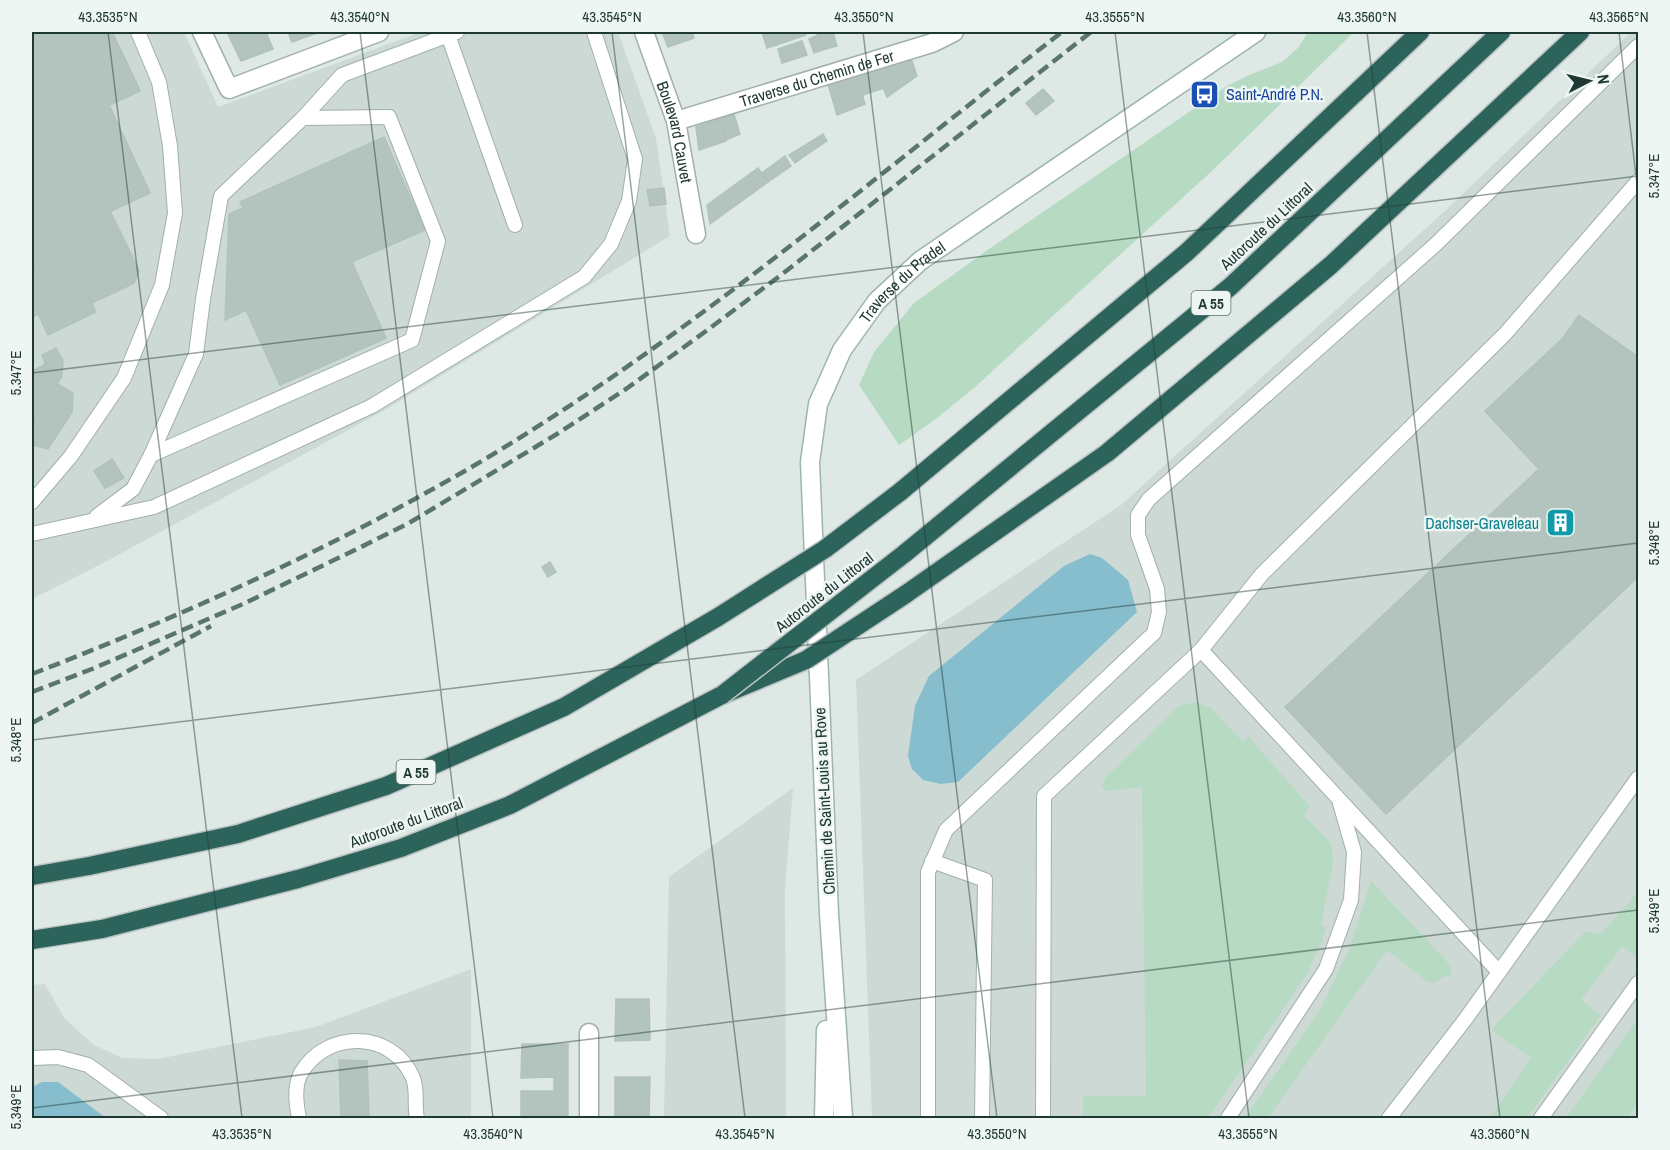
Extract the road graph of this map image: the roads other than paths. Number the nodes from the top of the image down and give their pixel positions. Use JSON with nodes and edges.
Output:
{"nodes":[{"id":1,"x":138,"y":32,"type":"edge"},
{"id":2,"x":202,"y":32,"type":"edge"},
{"id":3,"x":380,"y":32,"type":"edge"},
{"id":4,"x":594,"y":32,"type":"edge"},
{"id":5,"x":644,"y":32,"type":"edge"},
{"id":6,"x":954,"y":32,"type":"edge"},
{"id":7,"x":1256,"y":32,"type":"edge"},
{"id":8,"x":1420,"y":32,"type":"edge"},
{"id":9,"x":1501,"y":32,"type":"edge"},
{"id":10,"x":1581,"y":32,"type":"edge"},
{"id":11,"x":452,"y":33,"type":"edge"},
{"id":12,"x":1638,"y":46,"type":"edge"},
{"id":13,"x":303,"y":118,"type":"junction"},
{"id":14,"x":676,"y":121,"type":"junction"},
{"id":15,"x":1638,"y":181,"type":"edge"},
{"id":16,"x":515,"y":225,"type":"dead end"},
{"id":17,"x":696,"y":234,"type":"dead end"},
{"id":18,"x":151,"y":455,"type":"junction"},
{"id":19,"x":32,"y":502,"type":"edge"},
{"id":20,"x":93,"y":519,"type":"junction"},
{"id":21,"x":32,"y":534,"type":"edge"},
{"id":22,"x":1201,"y":650,"type":"junction"},
{"id":23,"x":819,"y":687,"type":"joint"},
{"id":24,"x":722,"y":695,"type":"junction"},
{"id":25,"x":1638,"y":778,"type":"edge"},
{"id":26,"x":1339,"y":798,"type":"junction"},
{"id":27,"x":932,"y":861,"type":"junction"},
{"id":28,"x":32,"y":876,"type":"edge"},
{"id":29,"x":829,"y":914,"type":"junction"},
{"id":30,"x":32,"y":940,"type":"edge"},
{"id":31,"x":1499,"y":972,"type":"junction"},
{"id":32,"x":1638,"y":983,"type":"edge"},
{"id":33,"x":589,"y":1033,"type":"dead end"},
{"id":34,"x":32,"y":1058,"type":"edge"},
{"id":35,"x":161,"y":1119,"type":"edge"},
{"id":36,"x":299,"y":1119,"type":"edge"},
{"id":37,"x":417,"y":1119,"type":"edge"},
{"id":38,"x":590,"y":1119,"type":"edge"},
{"id":39,"x":824,"y":1119,"type":"edge"},
{"id":40,"x":843,"y":1119,"type":"edge"},
{"id":41,"x":928,"y":1119,"type":"edge"},
{"id":42,"x":982,"y":1119,"type":"edge"},
{"id":43,"x":1043,"y":1119,"type":"edge"},
{"id":44,"x":1228,"y":1119,"type":"edge"},
{"id":45,"x":1389,"y":1119,"type":"edge"},
{"id":46,"x":1542,"y":1119,"type":"edge"}],
"edges":[{"from":1,"to":19,"type":"lane"},
{"from":2,"to":3,"type":"main road"},
{"from":4,"to":20,"type":"lane"},
{"from":5,"to":14,"type":"main road","name":"Boulevard Cauvet"},
{"from":6,"to":14,"type":"main road","name":"Traverse du Chemin de Fer"},
{"from":7,"to":23,"type":"main road","name":"Traverse du Pradel"},
{"from":8,"to":28,"type":"highway","name":"Autoroute du Littoral","number":"A 55","bridge":true},
{"from":9,"to":24,"type":"highway","name":"Autoroute du Littoral","number":"A 55","bridge":true},
{"from":10,"to":24,"type":"highway","bridge":true},
{"from":11,"to":13,"type":"lane"},
{"from":11,"to":16,"type":"lane"},
{"from":12,"to":27,"type":"lane"},
{"from":13,"to":18,"type":"lane"},
{"from":13,"to":18,"type":"lane"},
{"from":14,"to":17,"type":"main road","name":"Boulevard Cauvet"},
{"from":15,"to":22,"type":"lane"},
{"from":18,"to":20,"type":"lane"},
{"from":20,"to":21,"type":"lane"},
{"from":22,"to":26,"type":"lane"},
{"from":22,"to":43,"type":"lane"},
{"from":23,"to":29,"type":"main road","name":"Chemin de Saint-Louis au Rove"},
{"from":24,"to":30,"type":"highway","name":"Autoroute du Littoral","number":"A 55"},
{"from":25,"to":31,"type":"lane"},
{"from":26,"to":31,"type":"lane"},
{"from":26,"to":44,"type":"lane"},
{"from":27,"to":41,"type":"lane"},
{"from":27,"to":42,"type":"lane"},
{"from":29,"to":39,"type":"main road","name":"Chemin de Saint-Louis au Rove"},
{"from":29,"to":40,"type":"main road","name":"Chemin de Saint-Louis au Rove"},
{"from":31,"to":45,"type":"lane"},
{"from":32,"to":46,"type":"lane"},
{"from":33,"to":38,"type":"main road"},
{"from":34,"to":35,"type":"lane"},
{"from":36,"to":37,"type":"lane"}]}
